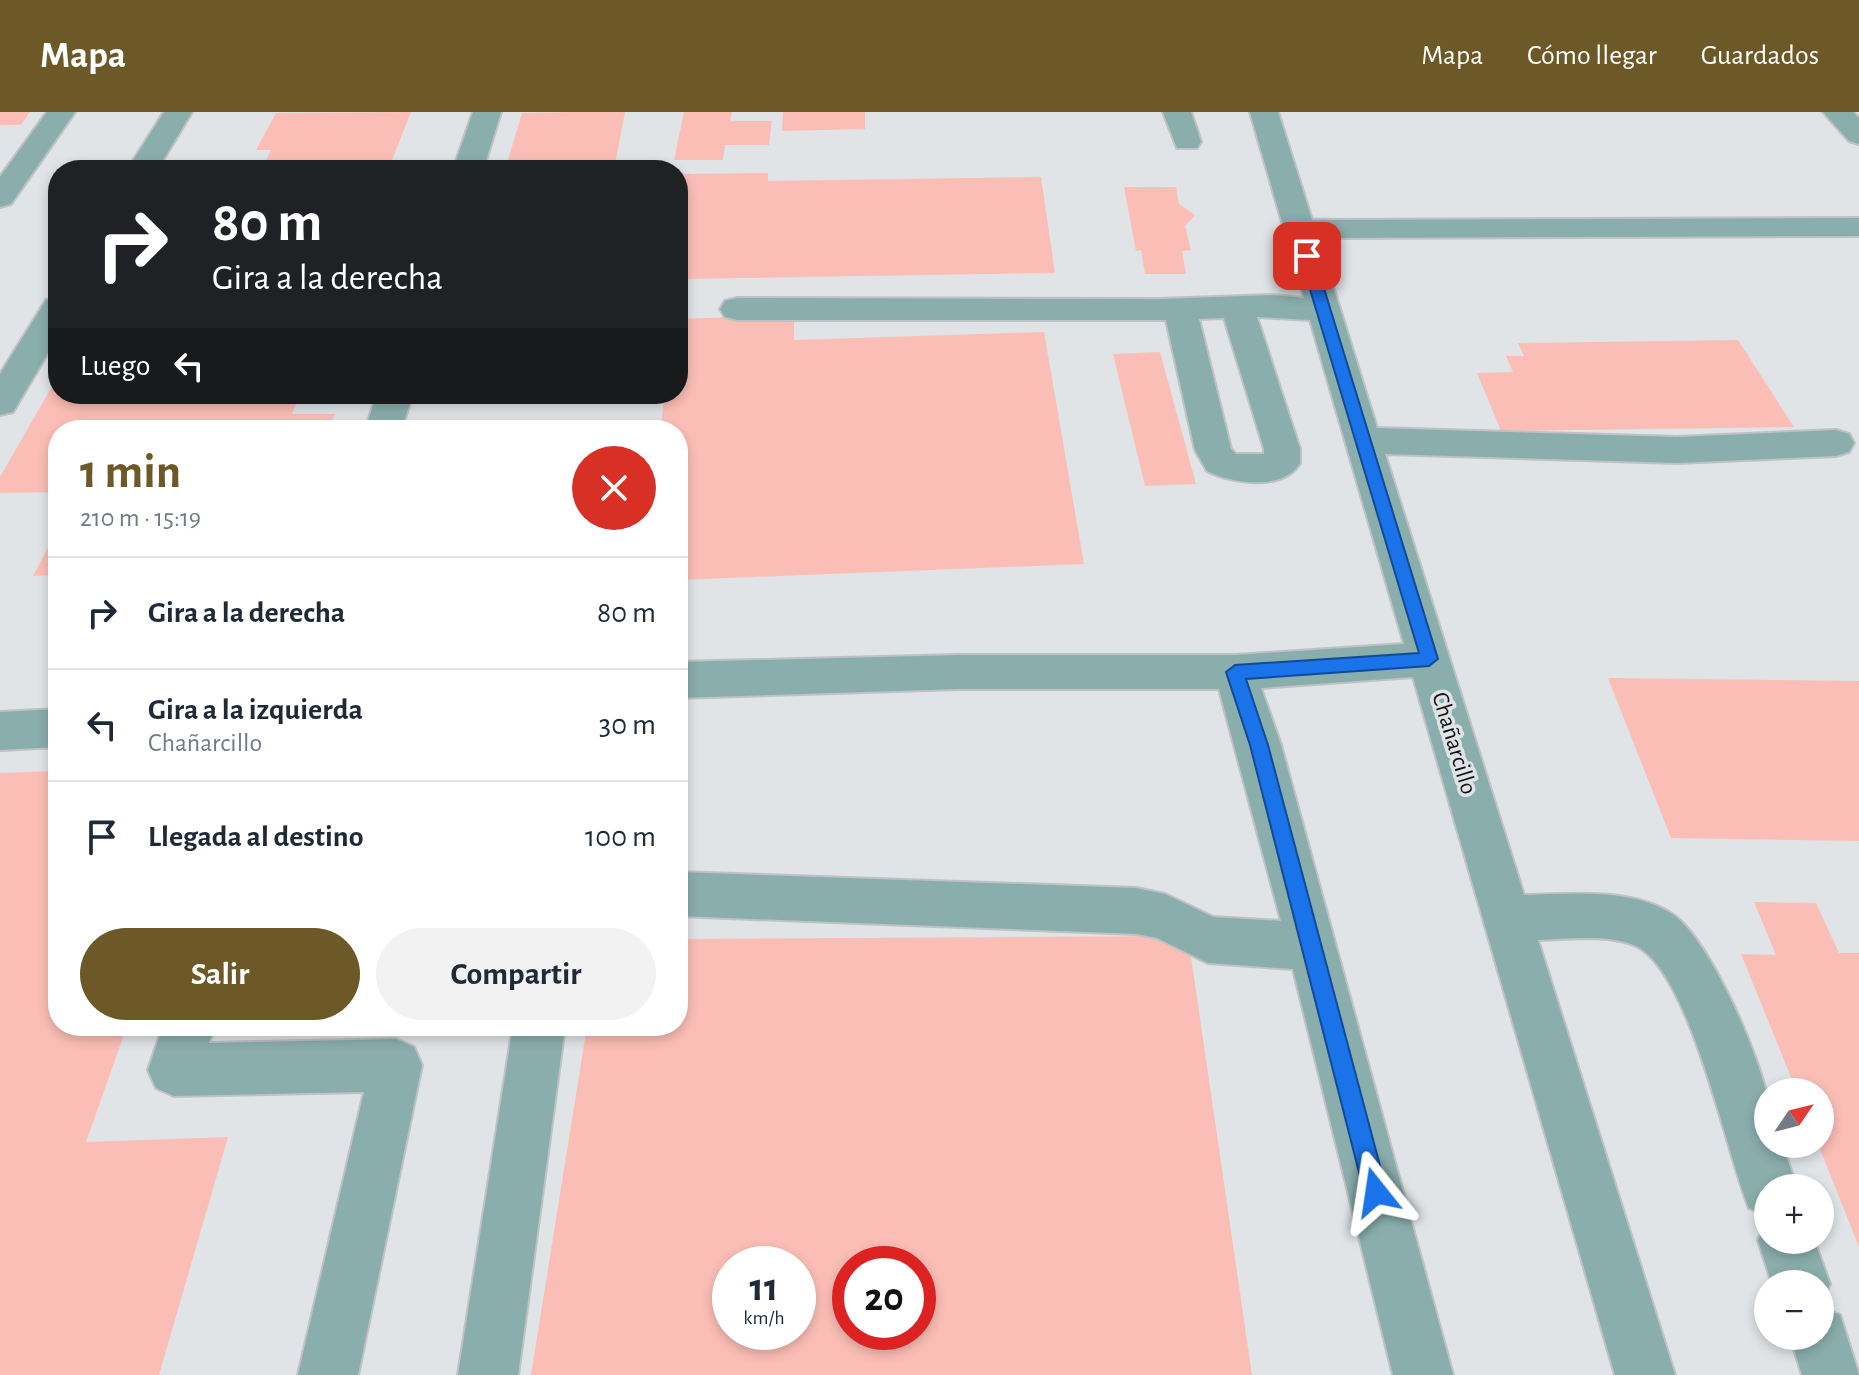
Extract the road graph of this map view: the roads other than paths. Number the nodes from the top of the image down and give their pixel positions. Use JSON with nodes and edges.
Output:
{"nodes":[{"id":1,"x":61,"y":112,"type":"edge"},
{"id":2,"x":178,"y":112,"type":"edge"},
{"id":3,"x":487,"y":112,"type":"edge"},
{"id":4,"x":1177,"y":112,"type":"edge"},
{"id":5,"x":1264,"y":112,"type":"edge"},
{"id":6,"x":1187,"y":142,"type":"dead end"},
{"id":7,"x":148,"y":160,"type":"edge"},
{"id":8,"x":471,"y":160,"type":"edge"},
{"id":9,"x":0,"y":198,"type":"edge"},
{"id":10,"x":1859,"y":227,"type":"edge"},
{"id":11,"x":1299,"y":229,"type":"junction"},
{"id":12,"x":1237,"y":307,"type":"junction"},
{"id":13,"x":737,"y":309,"type":"dead end"},
{"id":14,"x":1180,"y":309,"type":"junction"},
{"id":15,"x":1324,"y":311,"type":"junction"},
{"id":16,"x":48,"y":324,"type":"edge"},
{"id":17,"x":0,"y":403,"type":"edge"},
{"id":18,"x":1363,"y":440,"type":"junction"},
{"id":19,"x":1836,"y":443,"type":"dead end"},
{"id":20,"x":1429,"y":659,"type":"junction"},
{"id":21,"x":1235,"y":672,"type":"junction"},
{"id":22,"x":688,"y":680,"type":"edge"},
{"id":23,"x":48,"y":729,"type":"edge"},
{"id":24,"x":0,"y":731,"type":"edge"},
{"id":25,"x":688,"y":894,"type":"edge"},
{"id":26,"x":1507,"y":918,"type":"junction"},
{"id":27,"x":1312,"y":947,"type":"junction"},
{"id":28,"x":186,"y":1036,"type":"edge"},
{"id":29,"x":538,"y":1036,"type":"edge"},
{"id":30,"x":1764,"y":1174,"type":"edge"},
{"id":31,"x":1824,"y":1350,"type":"edge"},
{"id":32,"x":328,"y":1375,"type":"edge"},
{"id":33,"x":488,"y":1375,"type":"edge"},
{"id":34,"x":1423,"y":1375,"type":"edge"},
{"id":35,"x":1645,"y":1375,"type":"edge"},
{"id":36,"x":1832,"y":1375,"type":"edge"}],
"edges":[{"from":1,"to":9,"type":"street"},
{"from":2,"to":7,"type":"street"},
{"from":3,"to":8,"type":"street"},
{"from":4,"to":6,"type":"street"},
{"from":5,"to":11,"type":"street","name":"Chañarcillo"},
{"from":10,"to":11,"type":"street"},
{"from":11,"to":15,"type":"street","name":"Chañarcillo"},
{"from":12,"to":14,"type":"street"},
{"from":12,"to":14,"type":"street"},
{"from":12,"to":15,"type":"street"},
{"from":13,"to":14,"type":"street"},
{"from":15,"to":18,"type":"street","name":"Chañarcillo"},
{"from":16,"to":17,"type":"street"},
{"from":18,"to":19,"type":"street"},
{"from":18,"to":20,"type":"street","name":"Chañarcillo"},
{"from":20,"to":21,"type":"street"},
{"from":20,"to":26,"type":"street","name":"Chañarcillo"},
{"from":21,"to":22,"type":"street"},
{"from":21,"to":27,"type":"street"},
{"from":23,"to":24,"type":"street"},
{"from":25,"to":27,"type":"street"},
{"from":26,"to":30,"type":"street"},
{"from":26,"to":35,"type":"street","name":"Chañarcillo"},
{"from":27,"to":34,"type":"street"},
{"from":28,"to":32,"type":"street"},
{"from":29,"to":33,"type":"street"},
{"from":31,"to":36,"type":"street"}]}
